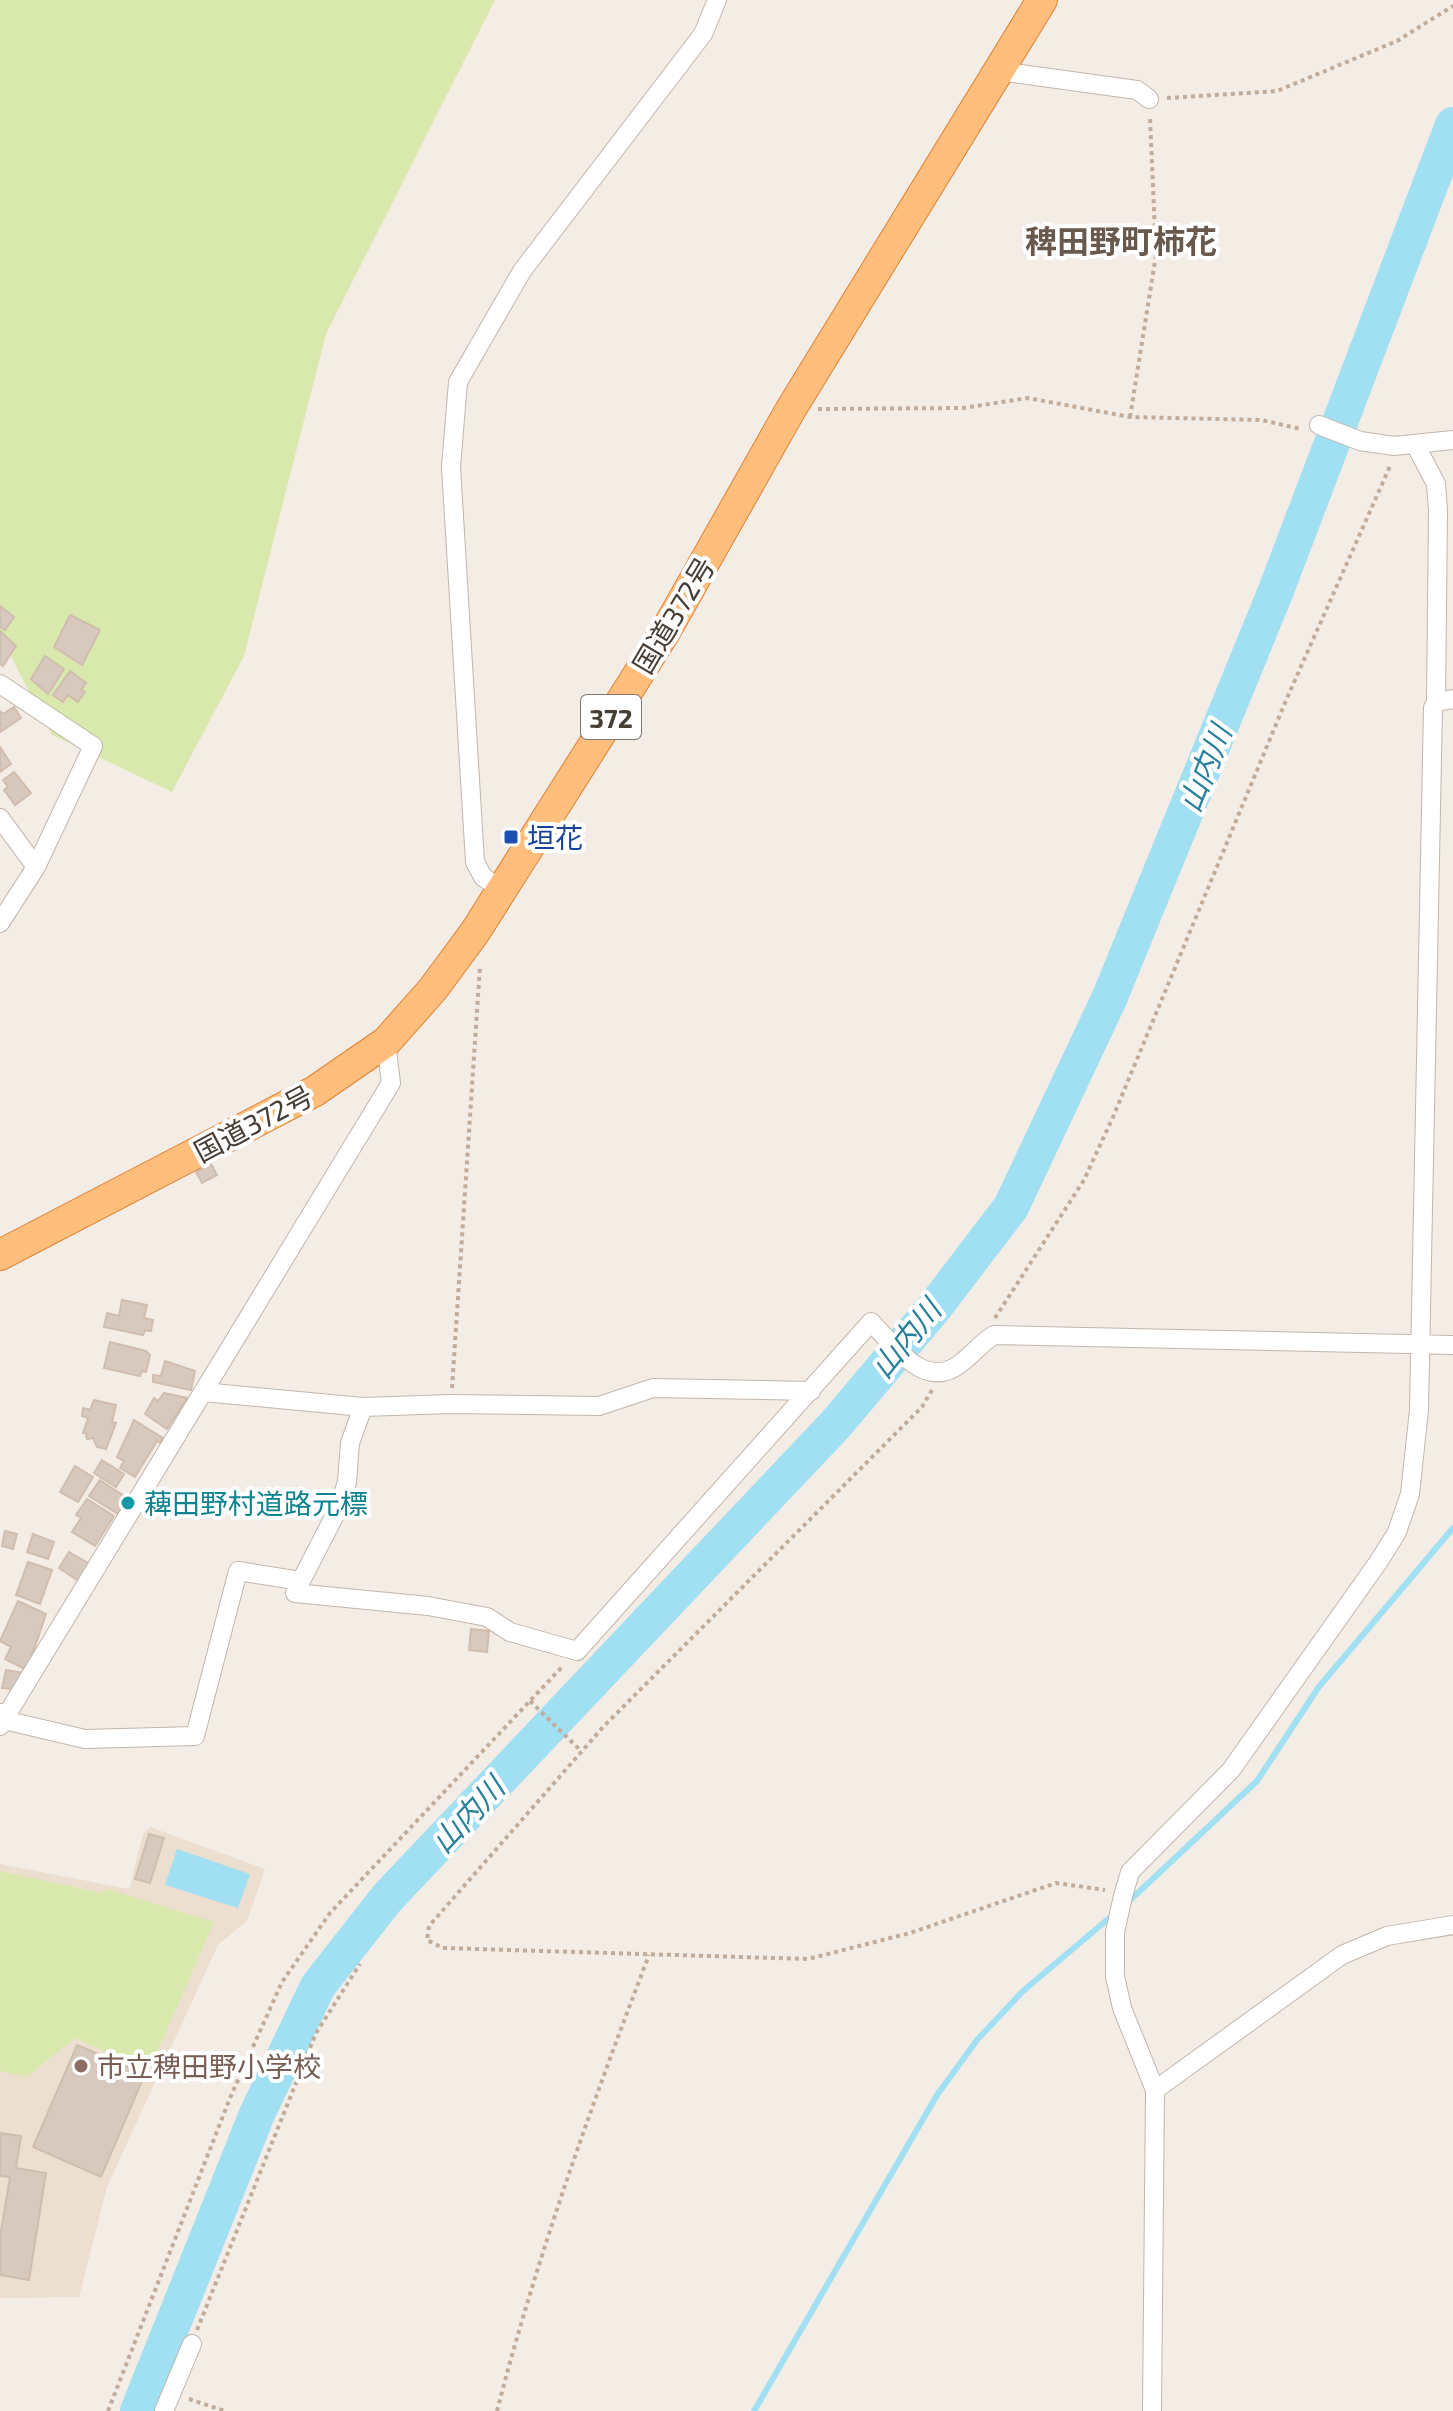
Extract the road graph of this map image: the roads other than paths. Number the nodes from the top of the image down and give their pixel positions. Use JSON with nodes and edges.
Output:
{"nodes":[{"id":1,"x":717,"y":0,"type":"edge"},
{"id":2,"x":1042,"y":0,"type":"edge"},
{"id":3,"x":999,"y":71,"type":"junction"},
{"id":4,"x":1149,"y":99,"type":"road end"},
{"id":5,"x":1319,"y":425,"type":"road end"},
{"id":6,"x":1453,"y":440,"type":"edge"},
{"id":7,"x":1415,"y":444,"type":"junction"},
{"id":8,"x":0,"y":684,"type":"edge"},
{"id":9,"x":1445,"y":700,"type":"edge"},
{"id":10,"x":0,"y":818,"type":"edge"},
{"id":11,"x":36,"y":867,"type":"junction"},
{"id":12,"x":502,"y":890,"type":"junction"},
{"id":13,"x":0,"y":923,"type":"edge"},
{"id":14,"x":386,"y":1042,"type":"junction"},
{"id":15,"x":0,"y":1255,"type":"edge"},
{"id":16,"x":1421,"y":1344,"type":"junction"},
{"id":17,"x":1453,"y":1345,"type":"edge"},
{"id":18,"x":811,"y":1391,"type":"junction"},
{"id":19,"x":203,"y":1392,"type":"junction"},
{"id":20,"x":363,"y":1407,"type":"junction"},
{"id":21,"x":301,"y":1581,"type":"junction"},
{"id":22,"x":1,"y":1720,"type":"edge"},
{"id":23,"x":1453,"y":1925,"type":"edge"},
{"id":24,"x":1155,"y":2090,"type":"junction"},
{"id":25,"x":192,"y":2344,"type":"road end"},
{"id":26,"x":168,"y":2402,"type":"edge"},
{"id":27,"x":1152,"y":2411,"type":"edge"}],
"edges":[{"from":1,"to":12,"type":"street"},
{"from":2,"to":3,"type":"highway","name":"国道372号","number":"372"},
{"from":3,"to":4,"type":"street"},
{"from":3,"to":12,"type":"highway","name":"国道372号","number":"372"},
{"from":5,"to":7,"type":"street"},
{"from":6,"to":7,"type":"street"},
{"from":7,"to":9,"type":"street"},
{"from":8,"to":11,"type":"street"},
{"from":9,"to":16,"type":"street"},
{"from":10,"to":11,"type":"street"},
{"from":11,"to":13,"type":"street"},
{"from":12,"to":14,"type":"highway","name":"国道372号","number":"372"},
{"from":14,"to":15,"type":"highway","name":"国道372号","number":"372"},
{"from":14,"to":19,"type":"street"},
{"from":16,"to":17,"type":"street"},
{"from":16,"to":18,"type":"street"},
{"from":16,"to":24,"type":"street"},
{"from":18,"to":20,"type":"street"},
{"from":18,"to":21,"type":"street"},
{"from":19,"to":20,"type":"street"},
{"from":19,"to":22,"type":"street"},
{"from":20,"to":21,"type":"street"},
{"from":21,"to":22,"type":"street"},
{"from":23,"to":24,"type":"street"},
{"from":24,"to":27,"type":"street"},
{"from":25,"to":26,"type":"street"}]}
